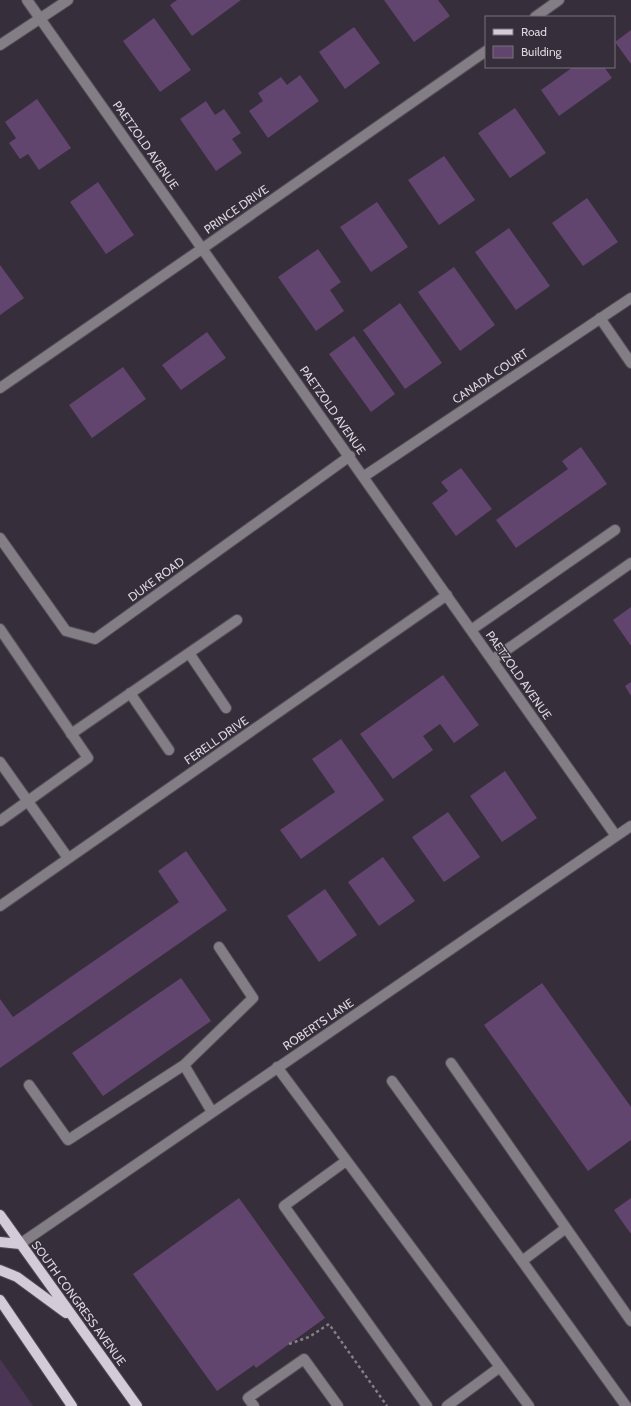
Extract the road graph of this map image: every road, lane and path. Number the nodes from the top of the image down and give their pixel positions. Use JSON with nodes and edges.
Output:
{"nodes":[{"id":1,"x":27,"y":0,"type":"edge"},
{"id":2,"x":68,"y":0,"type":"edge"},
{"id":3,"x":559,"y":0,"type":"edge"},
{"id":4,"x":536,"y":16,"type":"edge"},
{"id":5,"x":40,"y":19,"type":"junction"},
{"id":6,"x":0,"y":45,"type":"edge"},
{"id":7,"x":485,"y":52,"type":"edge"},
{"id":8,"x":203,"y":248,"type":"junction"},
{"id":9,"x":631,"y":298,"type":"edge"},
{"id":10,"x":600,"y":318,"type":"junction"},
{"id":11,"x":631,"y":363,"type":"edge"},
{"id":12,"x":0,"y":388,"type":"edge"},
{"id":13,"x":350,"y":456,"type":"junction"},
{"id":14,"x":363,"y":477,"type":"junction"},
{"id":15,"x":615,"y":530,"type":"dead end"},
{"id":16,"x":0,"y":538,"type":"edge"},
{"id":17,"x":631,"y":563,"type":"edge"},
{"id":18,"x":447,"y":595,"type":"junction"},
{"id":19,"x":237,"y":620,"type":"dead end"},
{"id":20,"x":0,"y":629,"type":"edge"},
{"id":21,"x":471,"y":630,"type":"junction"},
{"id":22,"x":189,"y":653,"type":"junction"},
{"id":23,"x":492,"y":660,"type":"junction"},
{"id":24,"x":130,"y":693,"type":"junction"},
{"id":25,"x":226,"y":708,"type":"dead end"},
{"id":26,"x":71,"y":734,"type":"junction"},
{"id":27,"x":169,"y":750,"type":"dead end"},
{"id":28,"x":0,"y":762,"type":"edge"},
{"id":29,"x":28,"y":802,"type":"junction"},
{"id":30,"x":0,"y":821,"type":"edge"},
{"id":31,"x":631,"y":826,"type":"edge"},
{"id":32,"x":616,"y":836,"type":"junction"},
{"id":33,"x":68,"y":858,"type":"junction"},
{"id":34,"x":0,"y":906,"type":"edge"},
{"id":35,"x":219,"y":947,"type":"dead end"},
{"id":36,"x":451,"y":1063,"type":"dead end"},
{"id":37,"x":184,"y":1065,"type":"junction"},
{"id":38,"x":277,"y":1068,"type":"junction"},
{"id":39,"x":392,"y":1081,"type":"dead end"},
{"id":40,"x":29,"y":1085,"type":"dead end"},
{"id":41,"x":212,"y":1112,"type":"junction"},
{"id":42,"x":346,"y":1161,"type":"junction"},
{"id":43,"x":0,"y":1215,"type":"edge"},
{"id":44,"x":566,"y":1228,"type":"junction"},
{"id":45,"x":0,"y":1242,"type":"edge"},
{"id":46,"x":20,"y":1244,"type":"junction"},
{"id":47,"x":522,"y":1261,"type":"junction"},
{"id":48,"x":0,"y":1270,"type":"edge"},
{"id":49,"x":0,"y":1300,"type":"edge"},
{"id":50,"x":74,"y":1319,"type":"junction"},
{"id":51,"x":631,"y":1321,"type":"edge"},
{"id":52,"x":289,"y":1344,"type":"dead end"},
{"id":53,"x":500,"y":1367,"type":"junction"},
{"id":54,"x":72,"y":1406,"type":"edge"},
{"id":55,"x":137,"y":1406,"type":"edge"},
{"id":56,"x":254,"y":1406,"type":"edge"},
{"id":57,"x":338,"y":1406,"type":"edge"},
{"id":58,"x":387,"y":1406,"type":"edge"},
{"id":59,"x":427,"y":1406,"type":"edge"},
{"id":60,"x":447,"y":1406,"type":"edge"},
{"id":61,"x":529,"y":1406,"type":"edge"},
{"id":62,"x":626,"y":1406,"type":"edge"}],
"edges":[{"from":1,"to":5,"type":"street","name":"PAETZOLD AVENUE"},
{"from":2,"to":5,"type":"street"},
{"from":3,"to":4,"type":"street"},
{"from":5,"to":6,"type":"street"},
{"from":5,"to":8,"type":"street","name":"PAETZOLD AVENUE"},
{"from":7,"to":8,"type":"street","name":"PRINCE DRIVE"},
{"from":8,"to":12,"type":"street","name":"PRINCE DRIVE"},
{"from":8,"to":13,"type":"street","name":"PAETZOLD AVENUE"},
{"from":9,"to":10,"type":"street","name":"CANADA COURT"},
{"from":10,"to":11,"type":"street"},
{"from":10,"to":14,"type":"street","name":"CANADA COURT"},
{"from":13,"to":14,"type":"street","name":"PAETZOLD AVENUE"},
{"from":13,"to":16,"type":"street","name":"DUKE ROAD"},
{"from":14,"to":18,"type":"street","name":"PAETZOLD AVENUE"},
{"from":15,"to":21,"type":"street"},
{"from":17,"to":23,"type":"street"},
{"from":18,"to":21,"type":"street","name":"PAETZOLD AVENUE"},
{"from":18,"to":33,"type":"street","name":"FERELL DRIVE"},
{"from":19,"to":22,"type":"street"},
{"from":20,"to":26,"type":"street"},
{"from":21,"to":23,"type":"street","name":"PAETZOLD AVENUE"},
{"from":22,"to":24,"type":"street"},
{"from":22,"to":25,"type":"street"},
{"from":23,"to":32,"type":"street","name":"PAETZOLD AVENUE"},
{"from":24,"to":26,"type":"street"},
{"from":24,"to":27,"type":"street"},
{"from":26,"to":29,"type":"street"},
{"from":28,"to":29,"type":"street"},
{"from":29,"to":30,"type":"street"},
{"from":29,"to":33,"type":"street"},
{"from":31,"to":32,"type":"street","name":"ROBERTS LANE"},
{"from":32,"to":38,"type":"street","name":"ROBERTS LANE"},
{"from":33,"to":34,"type":"street","name":"FERELL DRIVE"},
{"from":35,"to":37,"type":"street"},
{"from":36,"to":44,"type":"street"},
{"from":37,"to":40,"type":"street"},
{"from":37,"to":41,"type":"street"},
{"from":38,"to":41,"type":"street","name":"ROBERTS LANE"},
{"from":38,"to":42,"type":"street"},
{"from":39,"to":47,"type":"street"},
{"from":41,"to":46,"type":"street","name":"ROBERTS LANE"},
{"from":42,"to":53,"type":"street"},
{"from":42,"to":59,"type":"street"},
{"from":43,"to":46,"type":"main road","name":"SOUTH CONGRESS AVENUE"},
{"from":44,"to":47,"type":"street"},
{"from":44,"to":51,"type":"street"},
{"from":45,"to":46,"type":"main road"},
{"from":46,"to":50,"type":"main road","name":"SOUTH CONGRESS AVENUE"},
{"from":47,"to":62,"type":"street"},
{"from":48,"to":50,"type":"main road"},
{"from":49,"to":54,"type":"main road"},
{"from":50,"to":55,"type":"main road","name":"SOUTH CONGRESS AVENUE"},
{"from":52,"to":58,"type":"path"},
{"from":53,"to":60,"type":"street"},
{"from":53,"to":61,"type":"street"},
{"from":56,"to":57,"type":"street"}]}
